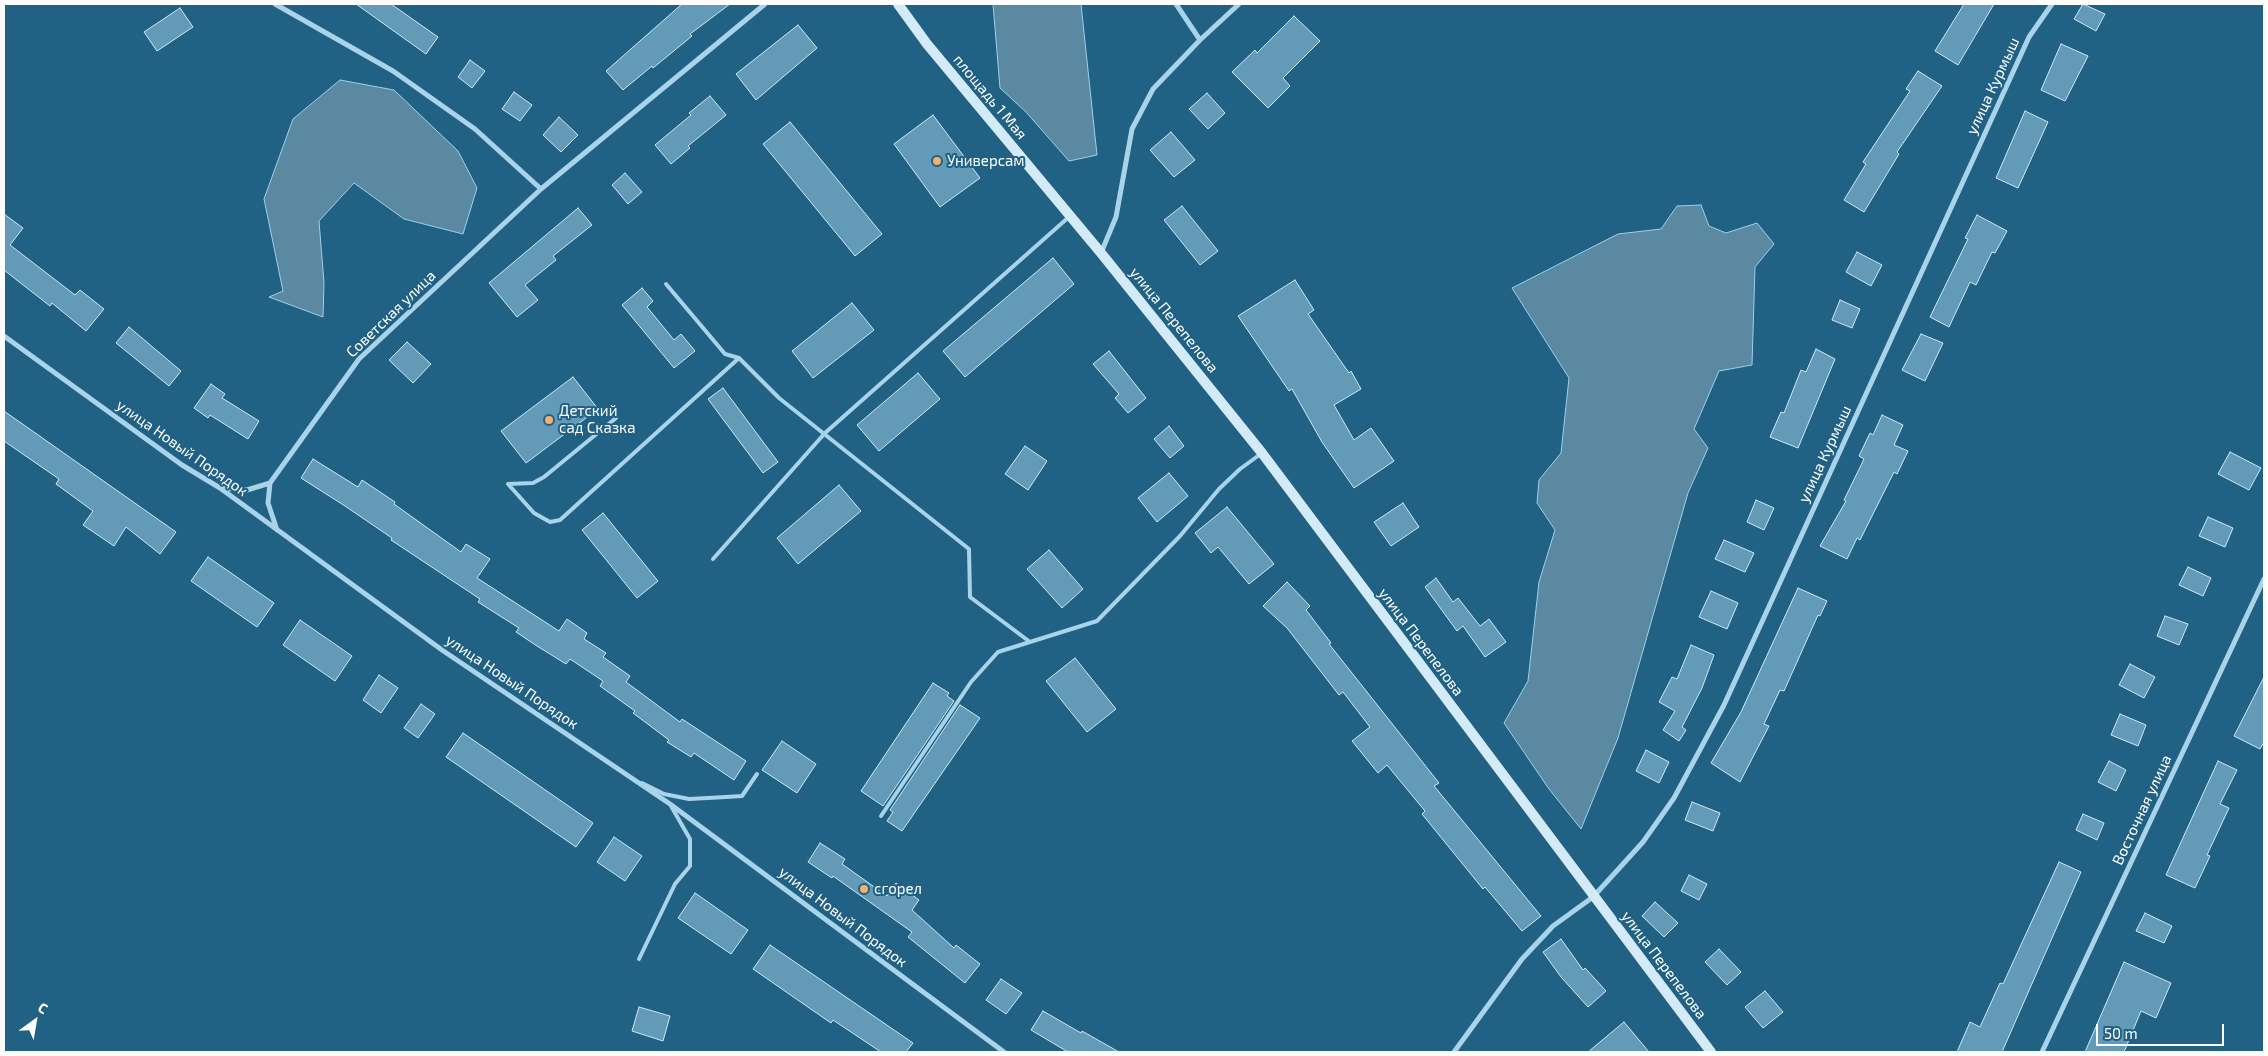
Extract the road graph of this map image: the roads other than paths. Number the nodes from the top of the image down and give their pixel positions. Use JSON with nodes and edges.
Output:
{"nodes":[{"id":1,"x":275,"y":4,"type":"edge"},
{"id":2,"x":765,"y":4,"type":"edge"},
{"id":3,"x":898,"y":4,"type":"edge"},
{"id":4,"x":1176,"y":4,"type":"edge"},
{"id":5,"x":1239,"y":4,"type":"edge"},
{"id":6,"x":2052,"y":4,"type":"edge"},
{"id":7,"x":1200,"y":40,"type":"junction"},
{"id":8,"x":541,"y":189,"type":"junction"},
{"id":9,"x":1070,"y":216,"type":"junction"},
{"id":10,"x":1101,"y":253,"type":"junction"},
{"id":11,"x":666,"y":284,"type":"dead end"},
{"id":12,"x":4,"y":336,"type":"edge"},
{"id":13,"x":739,"y":358,"type":"junction"},
{"id":14,"x":616,"y":418,"type":"dead end"},
{"id":15,"x":825,"y":433,"type":"junction"},
{"id":16,"x":1262,"y":453,"type":"junction"},
{"id":17,"x":270,"y":484,"type":"junction"},
{"id":18,"x":220,"y":488,"type":"junction"},
{"id":19,"x":277,"y":530,"type":"junction"},
{"id":20,"x":713,"y":558,"type":"dead end"},
{"id":21,"x":2264,"y":578,"type":"edge"},
{"id":22,"x":1030,"y":642,"type":"junction"},
{"id":23,"x":757,"y":774,"type":"dead end"},
{"id":24,"x":629,"y":776,"type":"junction"},
{"id":25,"x":670,"y":804,"type":"junction"},
{"id":26,"x":882,"y":816,"type":"dead end"},
{"id":27,"x":1593,"y":897,"type":"junction"},
{"id":28,"x":639,"y":959,"type":"dead end"},
{"id":29,"x":1004,"y":1052,"type":"edge"},
{"id":30,"x":1454,"y":1052,"type":"edge"},
{"id":31,"x":1711,"y":1052,"type":"edge"},
{"id":32,"x":2042,"y":1052,"type":"edge"}],
"edges":[{"from":1,"to":8,"type":"street"},
{"from":2,"to":8,"type":"street","name":"Советская улица"},
{"from":3,"to":9,"type":"street","name":"площадь 1 Мая"},
{"from":4,"to":7,"type":"street"},
{"from":5,"to":7,"type":"street"},
{"from":6,"to":27,"type":"street","name":"улица Курмыш"},
{"from":7,"to":10,"type":"street"},
{"from":8,"to":17,"type":"street","name":"Советская улица"},
{"from":9,"to":10,"type":"street","name":"площадь 1 Мая"},
{"from":9,"to":15,"type":"lane"},
{"from":10,"to":16,"type":"street","name":"улица Перепелова"},
{"from":11,"to":13,"type":"lane"},
{"from":12,"to":18,"type":"street","name":"улица Новый Порядок"},
{"from":13,"to":14,"type":"lane"},
{"from":13,"to":15,"type":"lane"},
{"from":15,"to":20,"type":"lane"},
{"from":15,"to":22,"type":"lane"},
{"from":16,"to":22,"type":"lane"},
{"from":16,"to":27,"type":"street","name":"улица Перепелова"},
{"from":17,"to":18,"type":"street"},
{"from":17,"to":19,"type":"street"},
{"from":18,"to":19,"type":"street","name":"улица Новый Порядок"},
{"from":19,"to":24,"type":"street","name":"улица Новый Порядок"},
{"from":21,"to":32,"type":"street","name":"Восточная улица"},
{"from":22,"to":26,"type":"lane"},
{"from":23,"to":24,"type":"lane"},
{"from":24,"to":25,"type":"street","name":"улица Новый Порядок"},
{"from":25,"to":28,"type":"lane"},
{"from":25,"to":29,"type":"street","name":"улица Новый Порядок"},
{"from":27,"to":30,"type":"street"},
{"from":27,"to":31,"type":"street","name":"улица Перепелова"}]}
